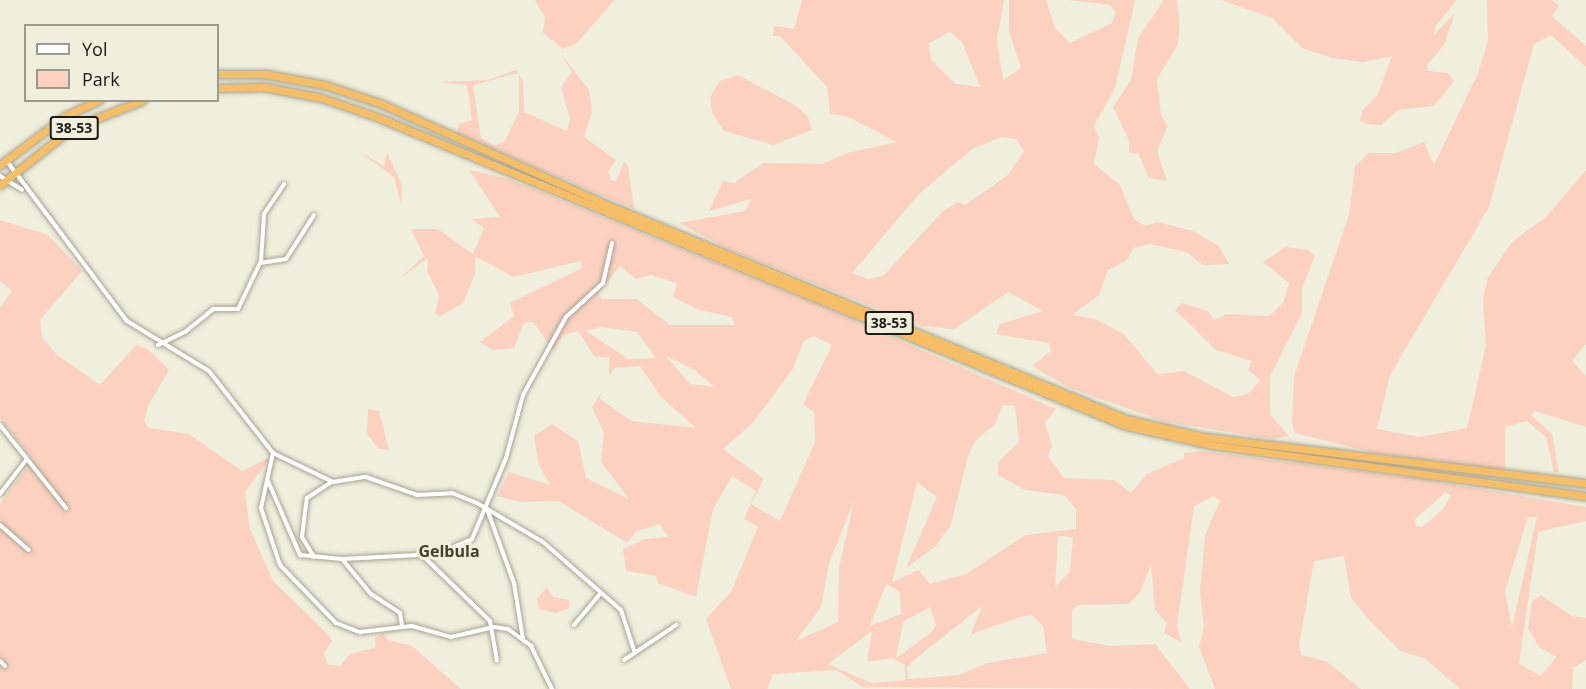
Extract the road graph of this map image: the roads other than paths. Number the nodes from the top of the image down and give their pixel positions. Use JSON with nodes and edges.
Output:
{"nodes":[{"id":1,"x":219,"y":74,"type":"edge"},
{"id":2,"x":219,"y":88,"type":"edge"},
{"id":3,"x":96,"y":102,"type":"edge"},
{"id":4,"x":138,"y":102,"type":"edge"},
{"id":5,"x":3,"y":162,"type":"edge"},
{"id":6,"x":15,"y":173,"type":"junction"},
{"id":7,"x":2,"y":180,"type":"edge"},
{"id":8,"x":284,"y":184,"type":"dead end"},
{"id":9,"x":25,"y":192,"type":"junction"},
{"id":10,"x":314,"y":215,"type":"dead end"},
{"id":11,"x":612,"y":243,"type":"dead end"},
{"id":12,"x":261,"y":261,"type":"junction"},
{"id":13,"x":158,"y":345,"type":"junction"},
{"id":14,"x":0,"y":425,"type":"edge"},
{"id":15,"x":273,"y":453,"type":"junction"},
{"id":16,"x":27,"y":459,"type":"junction"},
{"id":17,"x":268,"y":479,"type":"junction"},
{"id":18,"x":333,"y":482,"type":"junction"},
{"id":19,"x":1586,"y":483,"type":"edge"},
{"id":20,"x":0,"y":494,"type":"edge"},
{"id":21,"x":1586,"y":496,"type":"edge"},
{"id":22,"x":66,"y":508,"type":"dead end"},
{"id":23,"x":487,"y":508,"type":"junction"},
{"id":24,"x":0,"y":525,"type":"edge"},
{"id":25,"x":29,"y":549,"type":"dead end"},
{"id":26,"x":422,"y":556,"type":"junction"},
{"id":27,"x":314,"y":557,"type":"junction"},
{"id":28,"x":342,"y":559,"type":"junction"},
{"id":29,"x":599,"y":594,"type":"junction"},
{"id":30,"x":574,"y":625,"type":"dead end"},
{"id":31,"x":676,"y":625,"type":"dead end"},
{"id":32,"x":402,"y":626,"type":"junction"},
{"id":33,"x":494,"y":627,"type":"junction"},
{"id":34,"x":523,"y":639,"type":"junction"},
{"id":35,"x":635,"y":653,"type":"junction"},
{"id":36,"x":497,"y":660,"type":"dead end"},
{"id":37,"x":624,"y":660,"type":"dead end"},
{"id":38,"x":0,"y":661,"type":"edge"},
{"id":39,"x":5,"y":666,"type":"dead end"},
{"id":40,"x":552,"y":689,"type":"edge"}],
"edges":[{"from":1,"to":19,"type":"highway","number":"38-53"},
{"from":2,"to":21,"type":"highway","number":"38-53"},
{"from":3,"to":5,"type":"highway","number":"38-53"},
{"from":4,"to":6,"type":"highway","number":"38-53"},
{"from":5,"to":6,"type":"street"},
{"from":6,"to":7,"type":"highway","number":"38-53"},
{"from":6,"to":9,"type":"street"},
{"from":7,"to":9,"type":"street"},
{"from":8,"to":12,"type":"street"},
{"from":9,"to":13,"type":"street"},
{"from":10,"to":12,"type":"street"},
{"from":11,"to":23,"type":"street"},
{"from":12,"to":13,"type":"street"},
{"from":13,"to":15,"type":"street"},
{"from":14,"to":16,"type":"street"},
{"from":15,"to":17,"type":"street"},
{"from":15,"to":18,"type":"street"},
{"from":16,"to":20,"type":"street"},
{"from":16,"to":22,"type":"street"},
{"from":17,"to":27,"type":"street"},
{"from":17,"to":32,"type":"street"},
{"from":18,"to":23,"type":"street"},
{"from":18,"to":27,"type":"street"},
{"from":23,"to":26,"type":"street"},
{"from":23,"to":29,"type":"street"},
{"from":23,"to":34,"type":"street"},
{"from":24,"to":25,"type":"street"},
{"from":26,"to":28,"type":"street"},
{"from":26,"to":33,"type":"street"},
{"from":27,"to":28,"type":"street"},
{"from":28,"to":32,"type":"street"},
{"from":29,"to":30,"type":"street"},
{"from":29,"to":35,"type":"street"},
{"from":31,"to":35,"type":"street"},
{"from":32,"to":33,"type":"street"},
{"from":33,"to":34,"type":"street"},
{"from":33,"to":36,"type":"street"},
{"from":34,"to":40,"type":"street"},
{"from":35,"to":37,"type":"street"},
{"from":38,"to":39,"type":"street"}]}
